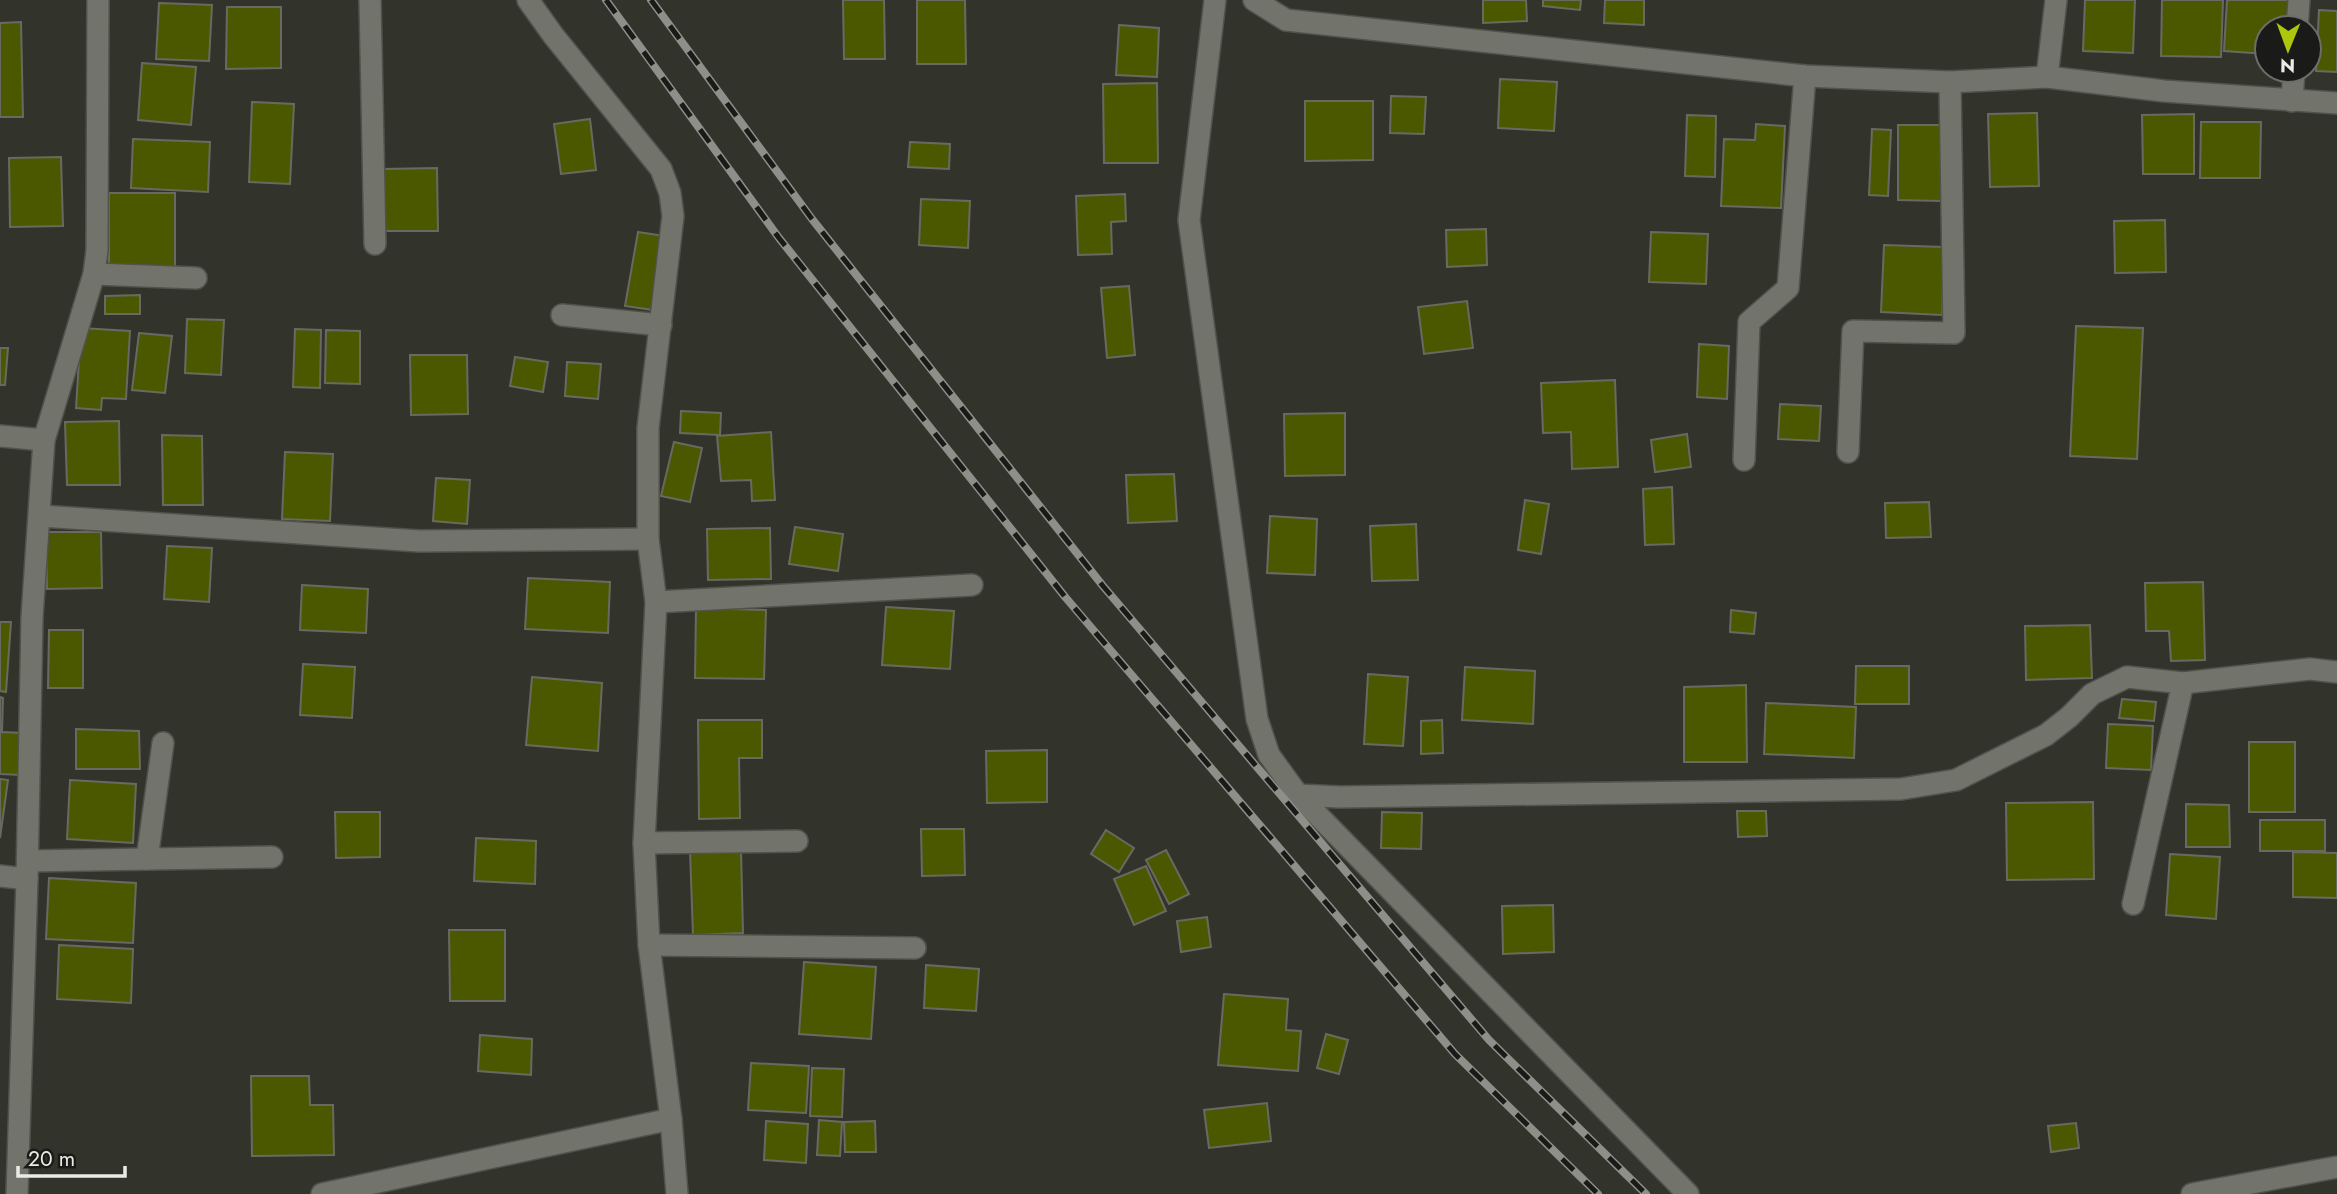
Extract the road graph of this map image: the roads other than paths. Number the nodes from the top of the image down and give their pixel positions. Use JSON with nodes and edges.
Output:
{"nodes":[{"id":1,"x":98,"y":0,"type":"edge"},
{"id":2,"x":370,"y":0,"type":"edge"},
{"id":3,"x":528,"y":0,"type":"edge"},
{"id":4,"x":1215,"y":0,"type":"edge"},
{"id":5,"x":1254,"y":0,"type":"edge"},
{"id":6,"x":2056,"y":0,"type":"edge"},
{"id":7,"x":1805,"y":76,"type":"junction"},
{"id":8,"x":2047,"y":77,"type":"junction"},
{"id":9,"x":1950,"y":82,"type":"junction"},
{"id":10,"x":2293,"y":84,"type":"edge"},
{"id":11,"x":2292,"y":101,"type":"junction"},
{"id":12,"x":2337,"y":103,"type":"edge"},
{"id":13,"x":375,"y":244,"type":"dead end"},
{"id":14,"x":94,"y":274,"type":"junction"},
{"id":15,"x":196,"y":278,"type":"dead end"},
{"id":16,"x":562,"y":315,"type":"dead end"},
{"id":17,"x":661,"y":324,"type":"junction"},
{"id":18,"x":0,"y":436,"type":"edge"},
{"id":19,"x":44,"y":440,"type":"junction"},
{"id":20,"x":1848,"y":453,"type":"dead end"},
{"id":21,"x":1744,"y":460,"type":"dead end"},
{"id":22,"x":41,"y":516,"type":"junction"},
{"id":23,"x":648,"y":539,"type":"junction"},
{"id":24,"x":972,"y":585,"type":"dead end"},
{"id":25,"x":656,"y":602,"type":"junction"},
{"id":26,"x":2337,"y":672,"type":"edge"},
{"id":27,"x":2183,"y":683,"type":"junction"},
{"id":28,"x":163,"y":743,"type":"dead end"},
{"id":29,"x":1298,"y":795,"type":"junction"},
{"id":30,"x":797,"y":841,"type":"dead end"},
{"id":31,"x":644,"y":843,"type":"junction"},
{"id":32,"x":272,"y":858,"type":"dead end"},
{"id":33,"x":147,"y":859,"type":"junction"},
{"id":34,"x":27,"y":870,"type":"junction"},
{"id":35,"x":0,"y":876,"type":"edge"},
{"id":36,"x":2133,"y":904,"type":"dead end"},
{"id":37,"x":649,"y":945,"type":"junction"},
{"id":38,"x":915,"y":948,"type":"dead end"},
{"id":39,"x":671,"y":1119,"type":"junction"},
{"id":40,"x":2337,"y":1167,"type":"edge"},
{"id":41,"x":17,"y":1194,"type":"edge"},
{"id":42,"x":322,"y":1194,"type":"edge"},
{"id":43,"x":677,"y":1194,"type":"edge"},
{"id":44,"x":1688,"y":1194,"type":"edge"},
{"id":45,"x":2192,"y":1194,"type":"edge"}],
"edges":[{"from":1,"to":14,"type":"street"},
{"from":2,"to":13,"type":"street"},
{"from":3,"to":17,"type":"street"},
{"from":4,"to":29,"type":"street"},
{"from":5,"to":7,"type":"street"},
{"from":6,"to":8,"type":"street"},
{"from":7,"to":9,"type":"street"},
{"from":7,"to":21,"type":"street"},
{"from":8,"to":9,"type":"street"},
{"from":8,"to":11,"type":"street"},
{"from":9,"to":20,"type":"street"},
{"from":10,"to":11,"type":"street"},
{"from":11,"to":12,"type":"street"},
{"from":14,"to":15,"type":"street"},
{"from":14,"to":19,"type":"street"},
{"from":16,"to":17,"type":"street"},
{"from":17,"to":23,"type":"street"},
{"from":18,"to":19,"type":"street"},
{"from":19,"to":22,"type":"street"},
{"from":22,"to":23,"type":"street"},
{"from":22,"to":34,"type":"street"},
{"from":23,"to":25,"type":"street"},
{"from":24,"to":25,"type":"street"},
{"from":25,"to":31,"type":"street"},
{"from":26,"to":27,"type":"street"},
{"from":27,"to":29,"type":"street"},
{"from":27,"to":36,"type":"street"},
{"from":28,"to":33,"type":"street"},
{"from":29,"to":44,"type":"street"},
{"from":30,"to":31,"type":"street"},
{"from":31,"to":37,"type":"street"},
{"from":32,"to":33,"type":"street"},
{"from":33,"to":34,"type":"street"},
{"from":34,"to":35,"type":"street"},
{"from":34,"to":41,"type":"street"},
{"from":37,"to":38,"type":"street"},
{"from":37,"to":39,"type":"street"},
{"from":39,"to":42,"type":"street"},
{"from":39,"to":43,"type":"street"},
{"from":40,"to":45,"type":"street"}]}
